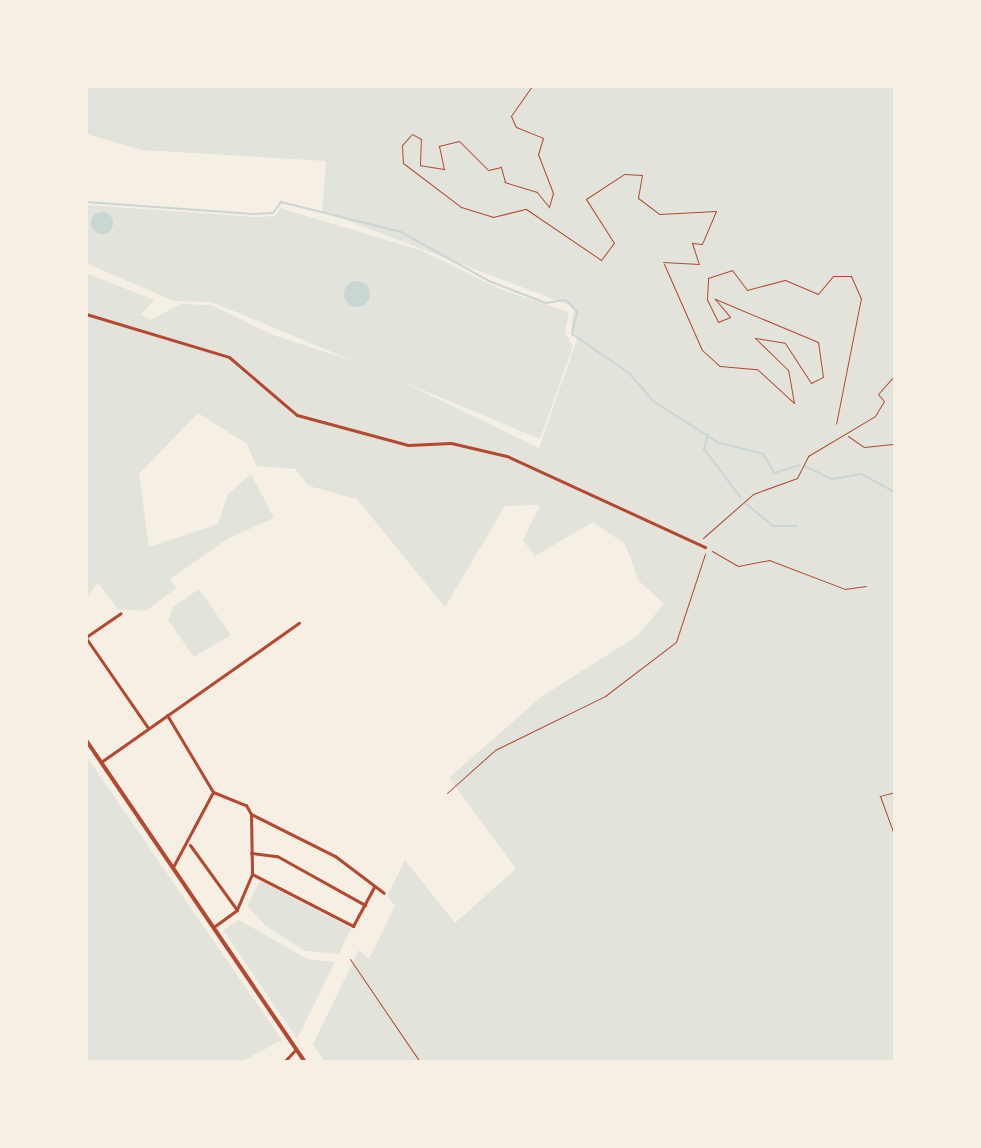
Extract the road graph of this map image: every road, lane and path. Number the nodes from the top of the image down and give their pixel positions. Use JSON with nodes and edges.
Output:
{"nodes":[{"id":1,"x":532,"y":86,"type":"edge"},
{"id":2,"x":86,"y":314,"type":"edge"},
{"id":3,"x":895,"y":375,"type":"edge"},
{"id":4,"x":836,"y":424,"type":"dead end"},
{"id":5,"x":846,"y":435,"type":"junction"},
{"id":6,"x":895,"y":444,"type":"edge"},
{"id":7,"x":697,"y":542,"type":"junction"},
{"id":8,"x":705,"y":547,"type":"junction"},
{"id":9,"x":866,"y":586,"type":"dead end"},
{"id":10,"x":121,"y":613,"type":"dead end"},
{"id":11,"x":299,"y":623,"type":"dead end"},
{"id":12,"x":86,"y":637,"type":"edge"},
{"id":13,"x":167,"y":715,"type":"junction"},
{"id":14,"x":148,"y":728,"type":"junction"},
{"id":15,"x":86,"y":740,"type":"edge"},
{"id":16,"x":101,"y":762,"type":"junction"},
{"id":17,"x":213,"y":792,"type":"junction"},
{"id":18,"x":895,"y":792,"type":"edge"},
{"id":19,"x":447,"y":793,"type":"dead end"},
{"id":20,"x":251,"y":814,"type":"junction"},
{"id":21,"x":895,"y":837,"type":"edge"},
{"id":22,"x":190,"y":845,"type":"junction"},
{"id":23,"x":251,"y":853,"type":"junction"},
{"id":24,"x":173,"y":867,"type":"junction"},
{"id":25,"x":252,"y":874,"type":"junction"},
{"id":26,"x":374,"y":887,"type":"junction"},
{"id":27,"x":384,"y":893,"type":"dead end"},
{"id":28,"x":365,"y":905,"type":"junction"},
{"id":29,"x":237,"y":910,"type":"junction"},
{"id":30,"x":214,"y":927,"type":"junction"},
{"id":31,"x":350,"y":959,"type":"dead end"},
{"id":32,"x":296,"y":1049,"type":"junction"},
{"id":33,"x":284,"y":1062,"type":"edge"},
{"id":34,"x":305,"y":1062,"type":"edge"},
{"id":35,"x":420,"y":1062,"type":"edge"}],
"edges":[{"from":1,"to":4,"type":"path"},
{"from":2,"to":7,"type":"street"},
{"from":3,"to":5,"type":"path"},
{"from":5,"to":6,"type":"path"},
{"from":5,"to":7,"type":"path"},
{"from":7,"to":8,"type":"street"},
{"from":8,"to":9,"type":"path"},
{"from":8,"to":19,"type":"path"},
{"from":10,"to":12,"type":"street"},
{"from":11,"to":13,"type":"street"},
{"from":12,"to":14,"type":"street"},
{"from":13,"to":14,"type":"street"},
{"from":13,"to":17,"type":"street"},
{"from":14,"to":16,"type":"street"},
{"from":15,"to":16,"type":"main road"},
{"from":16,"to":24,"type":"main road"},
{"from":17,"to":20,"type":"street"},
{"from":17,"to":22,"type":"street"},
{"from":18,"to":21,"type":"path"},
{"from":20,"to":23,"type":"street"},
{"from":20,"to":26,"type":"street"},
{"from":22,"to":24,"type":"street"},
{"from":22,"to":29,"type":"street"},
{"from":23,"to":25,"type":"street"},
{"from":23,"to":28,"type":"street"},
{"from":24,"to":30,"type":"main road"},
{"from":25,"to":28,"type":"street"},
{"from":25,"to":29,"type":"street"},
{"from":26,"to":27,"type":"street"},
{"from":26,"to":28,"type":"street"},
{"from":29,"to":30,"type":"street"},
{"from":30,"to":32,"type":"main road"},
{"from":31,"to":35,"type":"path"},
{"from":32,"to":33,"type":"street"},
{"from":32,"to":34,"type":"main road"}]}
